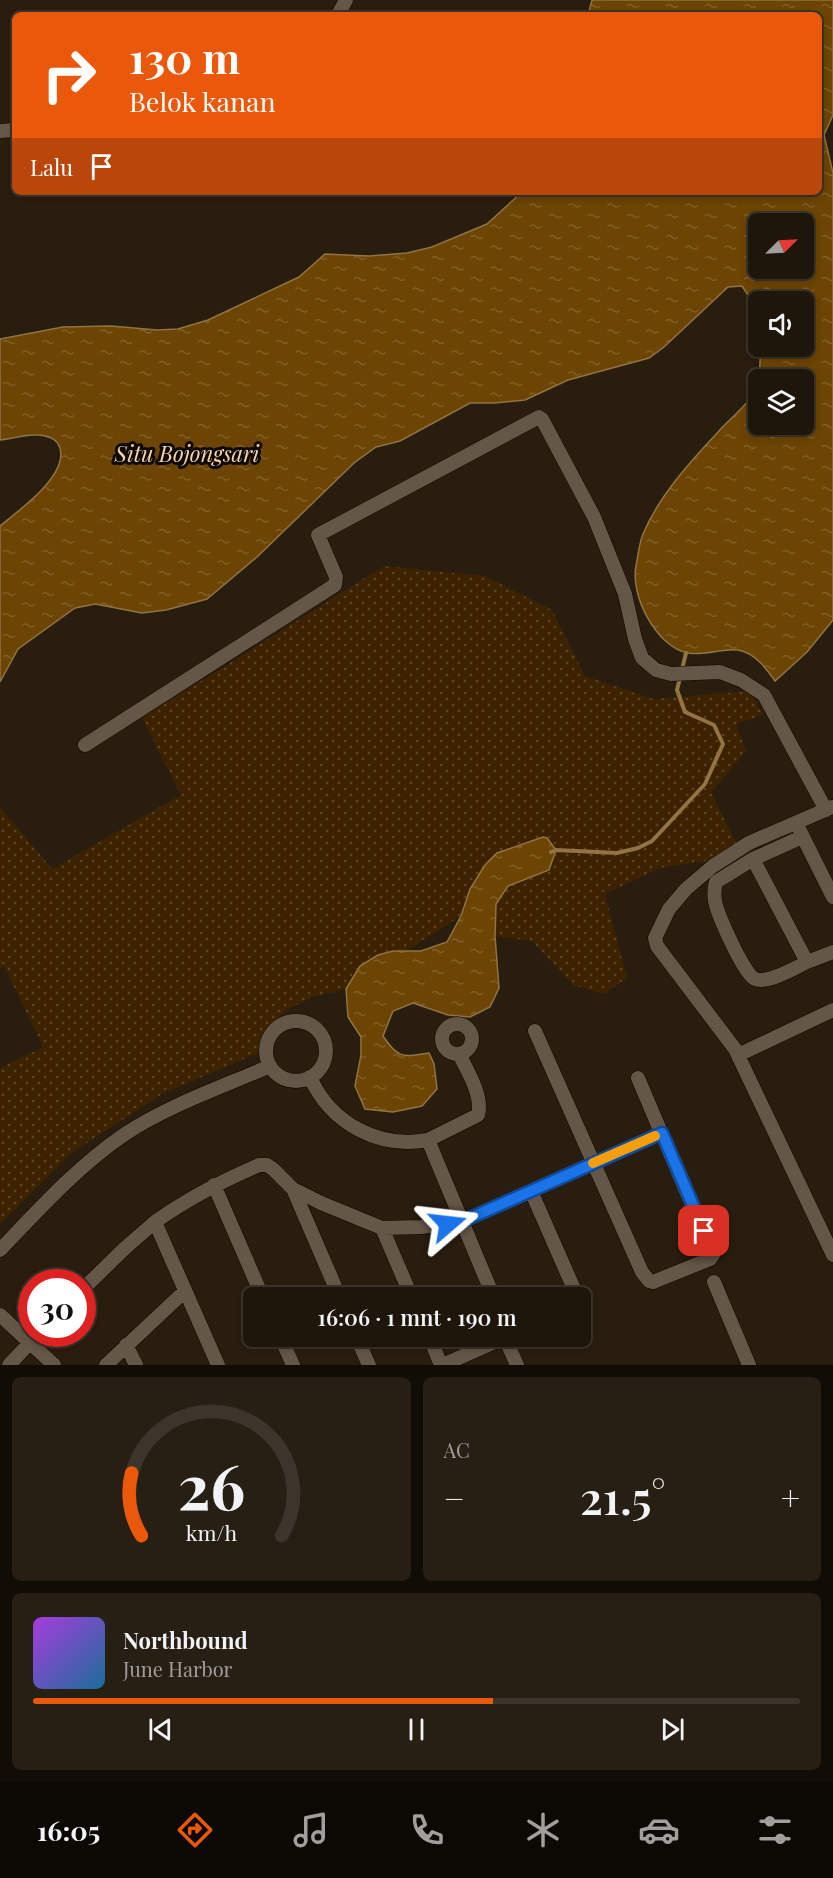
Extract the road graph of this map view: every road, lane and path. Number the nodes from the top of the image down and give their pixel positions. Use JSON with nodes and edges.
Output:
{"nodes":[{"id":1,"x":86,"y":745,"type":"dead end"},
{"id":2,"x":829,"y":808,"type":"edge"},
{"id":3,"x":799,"y":831,"type":"junction"},
{"id":4,"x":753,"y":859,"type":"junction"},
{"id":5,"x":833,"y":897,"type":"edge"},
{"id":6,"x":833,"y":952,"type":"edge"},
{"id":7,"x":807,"y":962,"type":"junction"},
{"id":8,"x":833,"y":1010,"type":"edge"},
{"id":9,"x":535,"y":1031,"type":"dead end"},
{"id":10,"x":459,"y":1054,"type":"dead end"},
{"id":11,"x":738,"y":1055,"type":"junction"},
{"id":12,"x":270,"y":1066,"type":"junction"},
{"id":13,"x":310,"y":1077,"type":"junction"},
{"id":14,"x":638,"y":1077,"type":"dead end"},
{"id":15,"x":662,"y":1133,"type":"junction"},
{"id":16,"x":428,"y":1140,"type":"junction"},
{"id":17,"x":593,"y":1163,"type":"junction"},
{"id":18,"x":214,"y":1185,"type":"junction"},
{"id":19,"x":293,"y":1189,"type":"junction"},
{"id":20,"x":531,"y":1191,"type":"junction"},
{"id":21,"x":155,"y":1222,"type":"junction"},
{"id":22,"x":461,"y":1222,"type":"junction"},
{"id":23,"x":382,"y":1227,"type":"junction"},
{"id":24,"x":0,"y":1250,"type":"edge"},
{"id":25,"x":833,"y":1255,"type":"edge"},
{"id":26,"x":96,"y":1276,"type":"edge"},
{"id":27,"x":714,"y":1282,"type":"dead end"},
{"id":28,"x":258,"y":1287,"type":"edge"},
{"id":29,"x":335,"y":1287,"type":"edge"},
{"id":30,"x":407,"y":1287,"type":"edge"},
{"id":31,"x":489,"y":1287,"type":"edge"},
{"id":32,"x":573,"y":1287,"type":"edge"},
{"id":33,"x":185,"y":1291,"type":"junction"},
{"id":34,"x":0,"y":1315,"type":"edge"},
{"id":35,"x":18,"y":1328,"type":"edge"},
{"id":36,"x":126,"y":1345,"type":"junction"},
{"id":37,"x":25,"y":1347,"type":"edge"},
{"id":38,"x":40,"y":1347,"type":"edge"},
{"id":39,"x":285,"y":1347,"type":"edge"},
{"id":40,"x":361,"y":1347,"type":"edge"},
{"id":41,"x":434,"y":1347,"type":"edge"},
{"id":42,"x":484,"y":1347,"type":"edge"},
{"id":43,"x":511,"y":1347,"type":"edge"},
{"id":44,"x":9,"y":1365,"type":"edge"},
{"id":45,"x":54,"y":1365,"type":"edge"},
{"id":46,"x":106,"y":1365,"type":"edge"},
{"id":47,"x":136,"y":1365,"type":"edge"},
{"id":48,"x":218,"y":1365,"type":"edge"},
{"id":49,"x":293,"y":1365,"type":"edge"},
{"id":50,"x":369,"y":1365,"type":"edge"},
{"id":51,"x":442,"y":1365,"type":"edge"},
{"id":52,"x":517,"y":1365,"type":"edge"},
{"id":53,"x":749,"y":1365,"type":"edge"}],
"edges":[{"from":1,"to":2,"type":"street"},
{"from":2,"to":3,"type":"street"},
{"from":3,"to":4,"type":"street"},
{"from":3,"to":5,"type":"street"},
{"from":3,"to":11,"type":"street"},
{"from":4,"to":7,"type":"street"},
{"from":4,"to":7,"type":"street"},
{"from":6,"to":7,"type":"street"},
{"from":8,"to":11,"type":"street"},
{"from":9,"to":17,"type":"street"},
{"from":10,"to":16,"type":"street"},
{"from":11,"to":25,"type":"street"},
{"from":12,"to":13,"type":"street"},
{"from":12,"to":13,"type":"street"},
{"from":12,"to":24,"type":"street"},
{"from":13,"to":16,"type":"street"},
{"from":14,"to":15,"type":"street"},
{"from":15,"to":17,"type":"street"},
{"from":15,"to":17,"type":"street"},
{"from":16,"to":22,"type":"street"},
{"from":17,"to":20,"type":"street"},
{"from":18,"to":19,"type":"street"},
{"from":18,"to":21,"type":"street"},
{"from":18,"to":28,"type":"street"},
{"from":19,"to":23,"type":"street"},
{"from":19,"to":29,"type":"street"},
{"from":20,"to":22,"type":"street"},
{"from":20,"to":32,"type":"street"},
{"from":21,"to":26,"type":"street"},
{"from":21,"to":33,"type":"street"},
{"from":22,"to":23,"type":"street"},
{"from":22,"to":31,"type":"street"},
{"from":23,"to":30,"type":"street"},
{"from":27,"to":53,"type":"street"},
{"from":33,"to":36,"type":"street"},
{"from":33,"to":48,"type":"street"},
{"from":34,"to":35,"type":"street"},
{"from":36,"to":46,"type":"street"},
{"from":36,"to":47,"type":"street"},
{"from":37,"to":44,"type":"street"},
{"from":38,"to":45,"type":"street"},
{"from":39,"to":49,"type":"street"},
{"from":40,"to":50,"type":"street"},
{"from":41,"to":51,"type":"street"},
{"from":42,"to":51,"type":"street"},
{"from":43,"to":52,"type":"street"}]}
